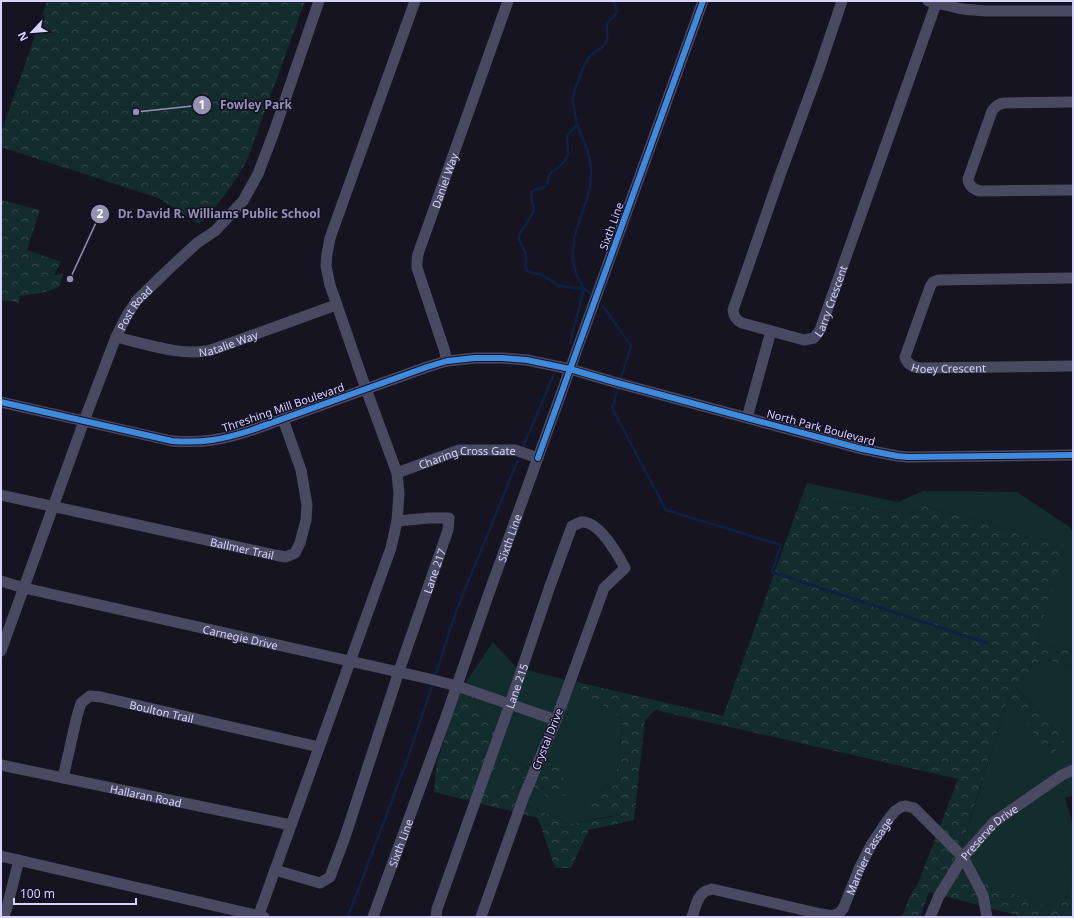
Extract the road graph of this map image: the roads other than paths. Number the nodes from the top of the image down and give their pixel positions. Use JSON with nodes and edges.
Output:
{"nodes":[{"id":1,"x":319,"y":1,"type":"edge"},
{"id":2,"x":416,"y":1,"type":"edge"},
{"id":3,"x":508,"y":1,"type":"edge"},
{"id":4,"x":703,"y":1,"type":"edge"},
{"id":5,"x":842,"y":1,"type":"edge"},
{"id":6,"x":934,"y":2,"type":"edge"},
{"id":7,"x":1073,"y":11,"type":"edge"},
{"id":8,"x":1073,"y":102,"type":"edge"},
{"id":9,"x":1073,"y":190,"type":"edge"},
{"id":10,"x":1073,"y":278,"type":"edge"},
{"id":11,"x":336,"y":304,"type":"junction"},
{"id":12,"x":772,"y":331,"type":"junction"},
{"id":13,"x":116,"y":337,"type":"junction"},
{"id":14,"x":447,"y":361,"type":"junction"},
{"id":15,"x":1073,"y":366,"type":"edge"},
{"id":16,"x":570,"y":369,"type":"junction"},
{"id":17,"x":366,"y":389,"type":"junction"},
{"id":18,"x":1,"y":402,"type":"edge"},
{"id":19,"x":747,"y":418,"type":"junction"},
{"id":20,"x":283,"y":419,"type":"junction"},
{"id":21,"x":84,"y":421,"type":"junction"},
{"id":22,"x":1073,"y":455,"type":"edge"},
{"id":23,"x":538,"y":458,"type":"junction"},
{"id":24,"x":397,"y":473,"type":"junction"},
{"id":25,"x":1,"y":495,"type":"edge"},
{"id":26,"x":53,"y":506,"type":"junction"},
{"id":27,"x":397,"y":521,"type":"junction"},
{"id":28,"x":625,"y":568,"type":"joint"},
{"id":29,"x":1,"y":581,"type":"edge"},
{"id":30,"x":24,"y":588,"type":"junction"},
{"id":31,"x":1,"y":651,"type":"edge"},
{"id":32,"x":350,"y":661,"type":"junction"},
{"id":33,"x":399,"y":672,"type":"junction"},
{"id":34,"x":457,"y":686,"type":"junction"},
{"id":35,"x":510,"y":704,"type":"junction"},
{"id":36,"x":556,"y":720,"type":"junction"},
{"id":37,"x":319,"y":747,"type":"junction"},
{"id":38,"x":1,"y":765,"type":"edge"},
{"id":39,"x":1073,"y":770,"type":"edge"},
{"id":40,"x":63,"y":778,"type":"junction"},
{"id":41,"x":291,"y":825,"type":"junction"},
{"id":42,"x":1,"y":856,"type":"edge"},
{"id":43,"x":963,"y":857,"type":"junction"},
{"id":44,"x":19,"y":860,"type":"junction"},
{"id":45,"x":275,"y":870,"type":"junction"},
{"id":46,"x":260,"y":916,"type":"edge"},
{"id":47,"x":4,"y":917,"type":"edge"},
{"id":48,"x":373,"y":917,"type":"edge"},
{"id":49,"x":436,"y":917,"type":"edge"},
{"id":50,"x":481,"y":917,"type":"edge"},
{"id":51,"x":692,"y":917,"type":"edge"},
{"id":52,"x":930,"y":917,"type":"edge"},
{"id":53,"x":987,"y":917,"type":"edge"}],
"edges":[{"from":1,"to":13,"type":"street","name":"Post Road"},
{"from":2,"to":11,"type":"street"},
{"from":3,"to":14,"type":"street","name":"Daniel Way"},
{"from":4,"to":16,"type":"street","name":"Sixth Line"},
{"from":5,"to":12,"type":"street","name":"Larry Crescent"},
{"from":6,"to":7,"type":"street"},
{"from":6,"to":12,"type":"street","name":"Larry Crescent"},
{"from":8,"to":9,"type":"street"},
{"from":10,"to":15,"type":"street","name":"Hoey Crescent"},
{"from":11,"to":13,"type":"street","name":"Natalie Way"},
{"from":11,"to":17,"type":"street"},
{"from":12,"to":19,"type":"street"},
{"from":13,"to":21,"type":"street","name":"Post Road"},
{"from":14,"to":16,"type":"street","name":"Threshing Mill Boulevard"},
{"from":14,"to":17,"type":"street","name":"Threshing Mill Boulevard"},
{"from":16,"to":19,"type":"street","name":"North Park Boulevard"},
{"from":16,"to":23,"type":"street","name":"Sixth Line"},
{"from":17,"to":20,"type":"street","name":"Threshing Mill Boulevard"},
{"from":17,"to":24,"type":"street"},
{"from":18,"to":21,"type":"street","name":"Threshing Mill Boulevard"},
{"from":19,"to":22,"type":"street","name":"North Park Boulevard"},
{"from":20,"to":21,"type":"street","name":"Threshing Mill Boulevard"},
{"from":20,"to":26,"type":"street","name":"Ballmer Trail"},
{"from":21,"to":26,"type":"street","name":"Post Road"},
{"from":23,"to":24,"type":"street","name":"Charing Cross Gate"},
{"from":23,"to":34,"type":"street","name":"Sixth Line"},
{"from":24,"to":27,"type":"street"},
{"from":25,"to":26,"type":"street","name":"Ballmer Trail"},
{"from":26,"to":30,"type":"street","name":"Post Road"},
{"from":27,"to":32,"type":"street"},
{"from":27,"to":33,"type":"street","name":"Lane 217"},
{"from":28,"to":35,"type":"street","name":"Lane 215"},
{"from":28,"to":36,"type":"street","name":"Crystal Drive"},
{"from":29,"to":30,"type":"street","name":"Carnegie Drive"},
{"from":30,"to":31,"type":"street","name":"Post Road"},
{"from":30,"to":32,"type":"street","name":"Carnegie Drive"},
{"from":32,"to":33,"type":"street","name":"Carnegie Drive"},
{"from":32,"to":37,"type":"street"},
{"from":33,"to":34,"type":"street","name":"Carnegie Drive"},
{"from":33,"to":45,"type":"street"},
{"from":34,"to":35,"type":"street","name":"Carnegie Drive"},
{"from":34,"to":48,"type":"street","name":"Sixth Line"},
{"from":35,"to":36,"type":"street","name":"Carnegie Drive"},
{"from":35,"to":49,"type":"street","name":"Lane 215"},
{"from":36,"to":50,"type":"street","name":"Crystal Drive"},
{"from":37,"to":40,"type":"street","name":"Boulton Trail"},
{"from":37,"to":41,"type":"street"},
{"from":38,"to":40,"type":"street","name":"Hallaran Road"},
{"from":39,"to":43,"type":"street","name":"Preserve Drive"},
{"from":40,"to":41,"type":"street","name":"Hallaran Road"},
{"from":41,"to":45,"type":"street"},
{"from":42,"to":44,"type":"street"},
{"from":43,"to":51,"type":"street","name":"Marnier Passage"},
{"from":43,"to":52,"type":"street","name":"Preserve Drive"},
{"from":43,"to":53,"type":"street","name":"Marnier Passage"},
{"from":44,"to":46,"type":"street"},
{"from":44,"to":47,"type":"street"},
{"from":45,"to":46,"type":"street"}]}
